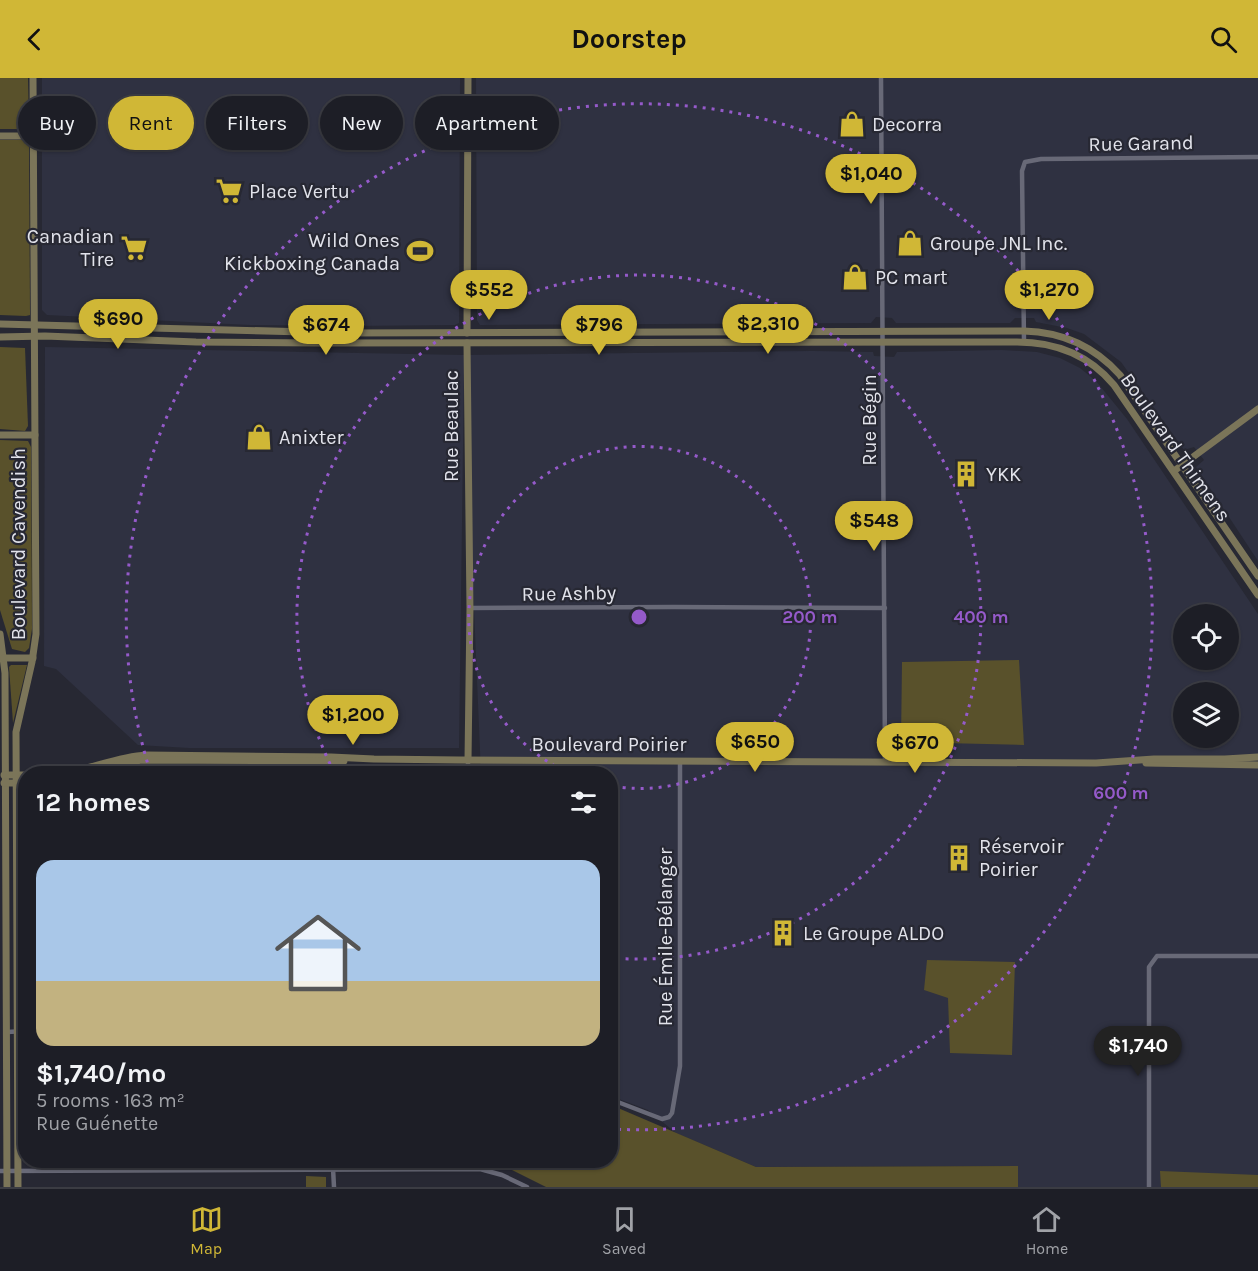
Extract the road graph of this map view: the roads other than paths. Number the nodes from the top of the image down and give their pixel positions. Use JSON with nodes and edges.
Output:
{"nodes":[{"id":1,"x":33,"y":78,"type":"edge"},
{"id":2,"x":468,"y":78,"type":"edge"},
{"id":3,"x":881,"y":78,"type":"edge"},
{"id":4,"x":33,"y":96,"type":"edge"},
{"id":5,"x":0,"y":136,"type":"edge"},
{"id":6,"x":18,"y":136,"type":"edge"},
{"id":7,"x":33,"y":150,"type":"edge"},
{"id":8,"x":1258,"y":158,"type":"edge"},
{"id":9,"x":0,"y":324,"type":"edge"},
{"id":10,"x":34,"y":324,"type":"junction"},
{"id":11,"x":883,"y":331,"type":"junction"},
{"id":12,"x":1024,"y":331,"type":"junction"},
{"id":13,"x":730,"y":332,"type":"junction"},
{"id":14,"x":806,"y":332,"type":"junction"},
{"id":15,"x":467,"y":333,"type":"junction"},
{"id":16,"x":0,"y":337,"type":"edge"},
{"id":17,"x":34,"y":337,"type":"junction"},
{"id":18,"x":884,"y":342,"type":"junction"},
{"id":19,"x":1024,"y":342,"type":"junction"},
{"id":20,"x":467,"y":343,"type":"junction"},
{"id":21,"x":730,"y":343,"type":"junction"},
{"id":22,"x":806,"y":343,"type":"junction"},
{"id":23,"x":1258,"y":409,"type":"edge"},
{"id":24,"x":0,"y":435,"type":"edge"},
{"id":25,"x":35,"y":435,"type":"junction"},
{"id":26,"x":1183,"y":465,"type":"junction"},
{"id":27,"x":1174,"y":471,"type":"junction"},
{"id":28,"x":1258,"y":576,"type":"edge"},
{"id":29,"x":1258,"y":596,"type":"edge"},
{"id":30,"x":470,"y":608,"type":"junction"},
{"id":31,"x":885,"y":608,"type":"junction"},
{"id":32,"x":0,"y":634,"type":"edge"},
{"id":33,"x":4,"y":658,"type":"junction"},
{"id":34,"x":33,"y":658,"type":"junction"},
{"id":35,"x":2,"y":751,"type":"edge"},
{"id":36,"x":1258,"y":756,"type":"edge"},
{"id":37,"x":374,"y":759,"type":"junction"},
{"id":38,"x":468,"y":760,"type":"junction"},
{"id":39,"x":680,"y":761,"type":"junction"},
{"id":40,"x":885,"y":762,"type":"junction"},
{"id":41,"x":1131,"y":762,"type":"junction"},
{"id":42,"x":1258,"y":765,"type":"edge"},
{"id":43,"x":95,"y":766,"type":"edge"},
{"id":44,"x":116,"y":766,"type":"edge"},
{"id":45,"x":468,"y":766,"type":"edge"},
{"id":46,"x":2,"y":779,"type":"edge"},
{"id":47,"x":16,"y":779,"type":"junction"},
{"id":48,"x":5,"y":908,"type":"junction"},
{"id":49,"x":16,"y":908,"type":"junction"},
{"id":50,"x":18,"y":949,"type":"edge"},
{"id":51,"x":1258,"y":956,"type":"edge"},
{"id":52,"x":18,"y":1031,"type":"edge"},
{"id":53,"x":7,"y":1032,"type":"junction"},
{"id":54,"x":618,"y":1102,"type":"edge"},
{"id":55,"x":333,"y":1168,"type":"junction"},
{"id":56,"x":18,"y":1170,"type":"junction"},
{"id":57,"x":4,"y":1171,"type":"edge"},
{"id":58,"x":7,"y":1187,"type":"edge"},
{"id":59,"x":18,"y":1187,"type":"edge"},
{"id":60,"x":333,"y":1187,"type":"edge"},
{"id":61,"x":527,"y":1187,"type":"edge"},
{"id":62,"x":1149,"y":1187,"type":"edge"}],
"edges":[{"from":1,"to":4,"type":"street","name":"Boulevard Cavendish"},
{"from":2,"to":15,"type":"street","name":"Rue Beaulac"},
{"from":3,"to":11,"type":"street","name":"Rue Bégin"},
{"from":5,"to":6,"type":"street"},
{"from":7,"to":10,"type":"street","name":"Boulevard Cavendish"},
{"from":8,"to":12,"type":"street","name":"Rue Garand"},
{"from":9,"to":10,"type":"street","name":"Boulevard Thimens"},
{"from":10,"to":15,"type":"street","name":"Boulevard Thimens"},
{"from":10,"to":17,"type":"street","name":"Boulevard Cavendish"},
{"from":11,"to":12,"type":"street","name":"Boulevard Thimens"},
{"from":11,"to":14,"type":"street","name":"Boulevard Thimens"},
{"from":11,"to":18,"type":"street","name":"Rue Bégin"},
{"from":12,"to":19,"type":"street"},
{"from":12,"to":26,"type":"street","name":"Boulevard Thimens"},
{"from":13,"to":14,"type":"street","name":"Boulevard Thimens"},
{"from":13,"to":15,"type":"street","name":"Boulevard Thimens"},
{"from":13,"to":21,"type":"street"},
{"from":14,"to":22,"type":"street"},
{"from":15,"to":20,"type":"street","name":"Rue Beaulac"},
{"from":16,"to":17,"type":"street","name":"Boulevard Thimens"},
{"from":17,"to":20,"type":"street","name":"Boulevard Thimens"},
{"from":17,"to":25,"type":"street","name":"Boulevard Cavendish"},
{"from":18,"to":19,"type":"street","name":"Boulevard Thimens"},
{"from":18,"to":22,"type":"street","name":"Boulevard Thimens"},
{"from":18,"to":31,"type":"street","name":"Rue Bégin"},
{"from":19,"to":27,"type":"street","name":"Boulevard Thimens"},
{"from":20,"to":21,"type":"street","name":"Boulevard Thimens"},
{"from":20,"to":30,"type":"street","name":"Rue Beaulac"},
{"from":21,"to":22,"type":"street","name":"Boulevard Thimens"},
{"from":23,"to":26,"type":"street"},
{"from":24,"to":25,"type":"street"},
{"from":25,"to":34,"type":"street","name":"Boulevard Cavendish"},
{"from":26,"to":27,"type":"street"},
{"from":26,"to":28,"type":"street","name":"Boulevard Thimens"},
{"from":27,"to":29,"type":"street","name":"Boulevard Thimens"},
{"from":30,"to":31,"type":"street","name":"Rue Ashby"},
{"from":30,"to":38,"type":"street","name":"Rue Beaulac"},
{"from":31,"to":40,"type":"street","name":"Rue Bégin"},
{"from":32,"to":33,"type":"street","name":"Boulevard Cavendish"},
{"from":33,"to":34,"type":"street"},
{"from":33,"to":35,"type":"street","name":"Boulevard Cavendish"},
{"from":34,"to":47,"type":"street","name":"Boulevard Cavendish"},
{"from":35,"to":46,"type":"street","name":"Boulevard Cavendish"},
{"from":36,"to":41,"type":"street","name":"Boulevard Poirier"},
{"from":37,"to":38,"type":"street","name":"Boulevard Poirier"},
{"from":37,"to":43,"type":"street","name":"Boulevard Poirier"},
{"from":37,"to":44,"type":"street","name":"Boulevard Poirier"},
{"from":38,"to":39,"type":"street","name":"Boulevard Poirier"},
{"from":38,"to":45,"type":"street","name":"Rue Beaulac"},
{"from":39,"to":40,"type":"street","name":"Boulevard Poirier"},
{"from":39,"to":54,"type":"street","name":"Rue Émile-Bélanger"},
{"from":40,"to":41,"type":"street","name":"Boulevard Poirier"},
{"from":41,"to":42,"type":"street","name":"Boulevard Poirier"},
{"from":46,"to":47,"type":"street"},
{"from":46,"to":48,"type":"street","name":"Boulevard Cavendish"},
{"from":47,"to":49,"type":"street","name":"Boulevard Cavendish"},
{"from":48,"to":49,"type":"street"},
{"from":48,"to":53,"type":"street","name":"Boulevard Cavendish"},
{"from":49,"to":50,"type":"street","name":"Boulevard Cavendish"},
{"from":51,"to":62,"type":"street"},
{"from":52,"to":53,"type":"street"},
{"from":53,"to":57,"type":"street","name":"Boulevard Cavendish"},
{"from":55,"to":56,"type":"street"},
{"from":55,"to":60,"type":"street"},
{"from":55,"to":61,"type":"street"},
{"from":56,"to":57,"type":"street"},
{"from":56,"to":59,"type":"street","name":"Boulevard Cavendish"},
{"from":57,"to":58,"type":"street","name":"Boulevard Cavendish"}]}
